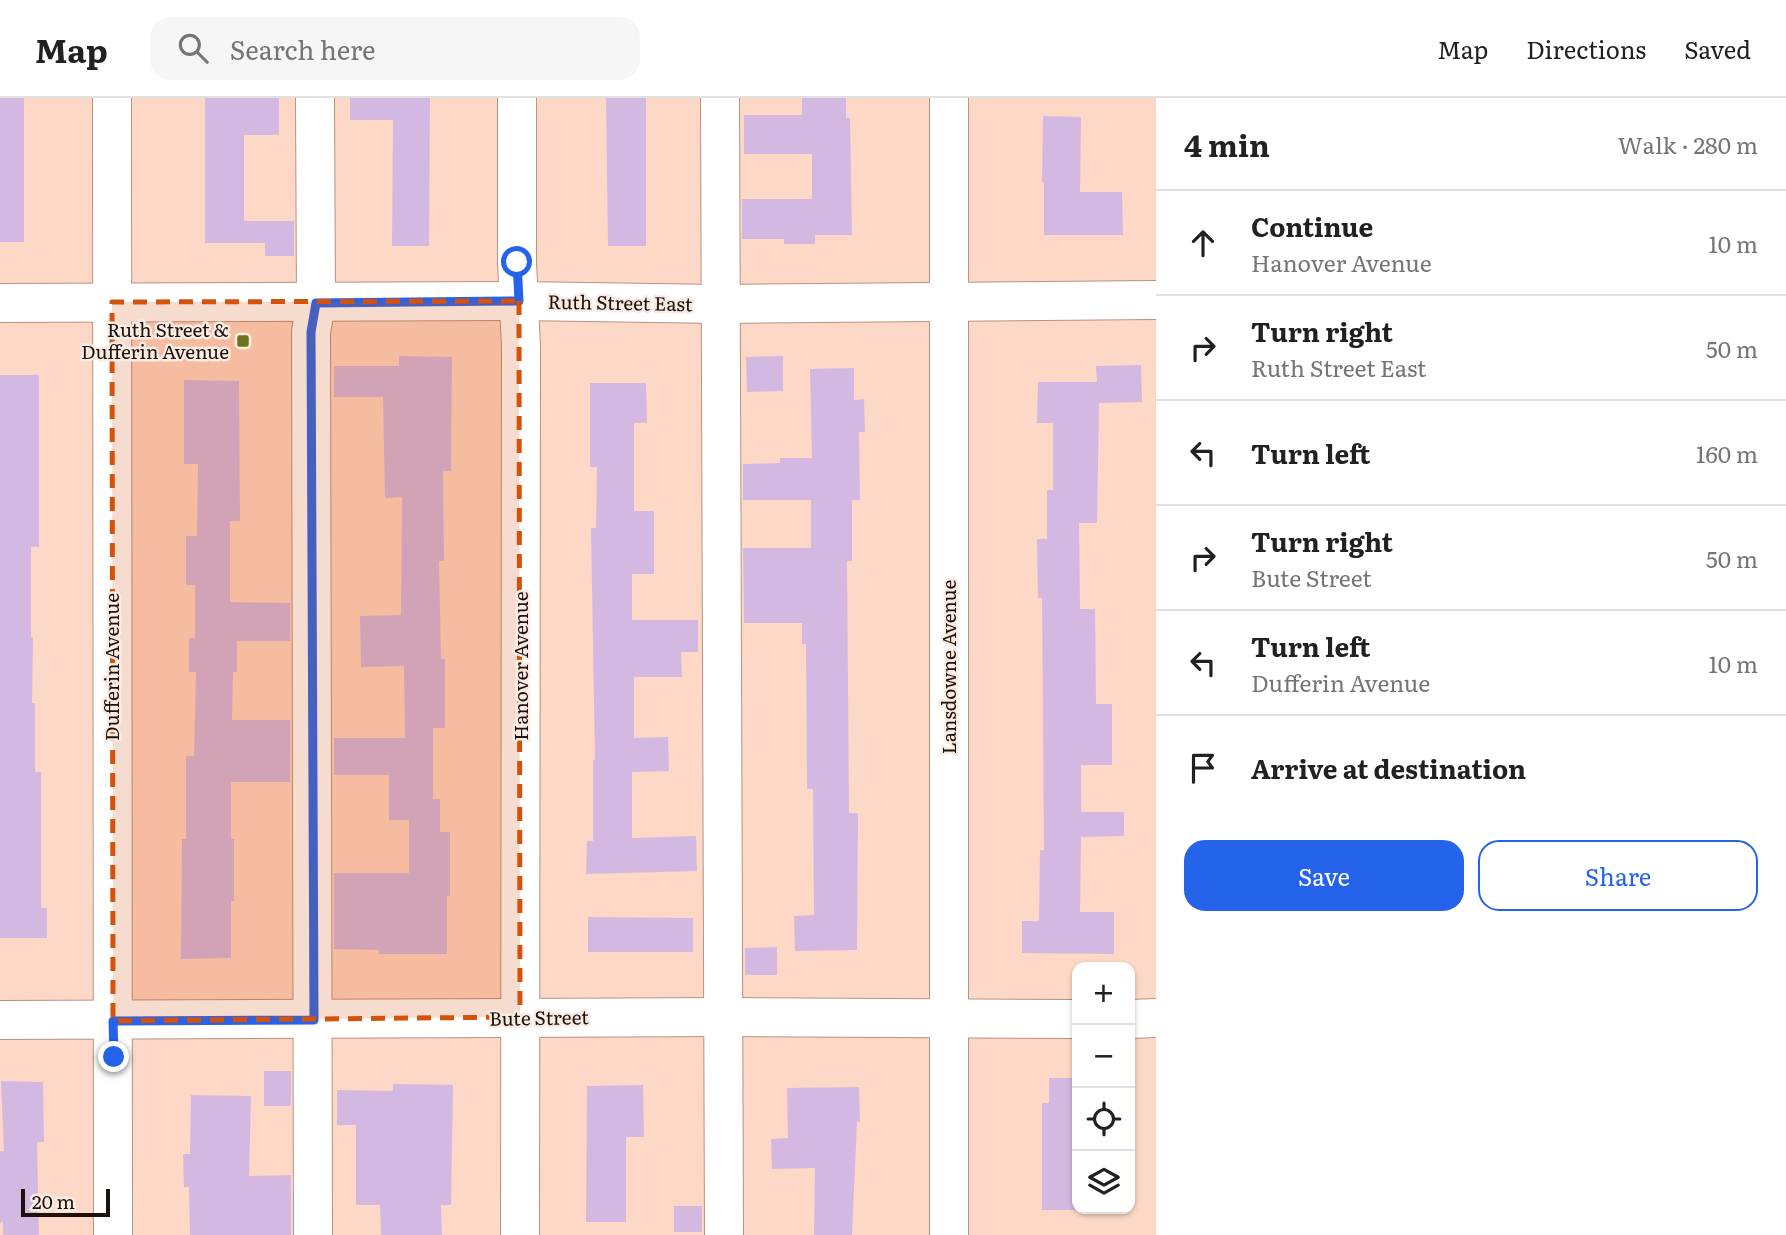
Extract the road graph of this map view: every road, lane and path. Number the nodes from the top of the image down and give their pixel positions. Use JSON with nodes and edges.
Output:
{"nodes":[{"id":1,"x":112,"y":98,"type":"edge"},
{"id":2,"x":315,"y":98,"type":"edge"},
{"id":3,"x":517,"y":98,"type":"edge"},
{"id":4,"x":720,"y":98,"type":"edge"},
{"id":5,"x":949,"y":98,"type":"edge"},
{"id":6,"x":1156,"y":300,"type":"edge"},
{"id":7,"x":519,"y":301,"type":"junction"},
{"id":8,"x":949,"y":301,"type":"junction"},
{"id":9,"x":112,"y":302,"type":"junction"},
{"id":10,"x":0,"y":303,"type":"edge"},
{"id":11,"x":316,"y":303,"type":"junction"},
{"id":12,"x":721,"y":304,"type":"junction"},
{"id":13,"x":520,"y":1017,"type":"junction"},
{"id":14,"x":725,"y":1017,"type":"junction"},
{"id":15,"x":1156,"y":1018,"type":"edge"},
{"id":16,"x":950,"y":1019,"type":"junction"},
{"id":17,"x":1072,"y":1019,"type":"edge"},
{"id":18,"x":1135,"y":1019,"type":"edge"},
{"id":19,"x":0,"y":1020,"type":"edge"},
{"id":20,"x":314,"y":1020,"type":"junction"},
{"id":21,"x":113,"y":1021,"type":"junction"},
{"id":22,"x":113,"y":1235,"type":"edge"},
{"id":23,"x":313,"y":1235,"type":"edge"},
{"id":24,"x":520,"y":1235,"type":"edge"},
{"id":25,"x":724,"y":1235,"type":"edge"},
{"id":26,"x":949,"y":1235,"type":"edge"}],
"edges":[{"from":1,"to":9,"type":"street","name":"Dufferin Avenue"},
{"from":2,"to":11,"type":"street"},
{"from":3,"to":7,"type":"street","name":"Hanover Avenue"},
{"from":4,"to":12,"type":"street"},
{"from":5,"to":8,"type":"street","name":"Lansdowne Avenue"},
{"from":6,"to":8,"type":"street","name":"Ruth Street East"},
{"from":7,"to":11,"type":"street","name":"Ruth Street East"},
{"from":7,"to":12,"type":"street","name":"Ruth Street East"},
{"from":7,"to":13,"type":"street","name":"Hanover Avenue"},
{"from":8,"to":12,"type":"street","name":"Ruth Street East"},
{"from":8,"to":16,"type":"street","name":"Lansdowne Avenue"},
{"from":9,"to":10,"type":"street","name":"Ruth Street East"},
{"from":9,"to":11,"type":"street","name":"Ruth Street East"},
{"from":9,"to":21,"type":"street","name":"Dufferin Avenue"},
{"from":11,"to":20,"type":"street"},
{"from":12,"to":14,"type":"street"},
{"from":13,"to":14,"type":"street","name":"Bute Street"},
{"from":13,"to":20,"type":"street","name":"Bute Street"},
{"from":13,"to":24,"type":"street","name":"Hanover Avenue"},
{"from":14,"to":16,"type":"street","name":"Bute Street"},
{"from":14,"to":25,"type":"street"},
{"from":15,"to":18,"type":"street"},
{"from":16,"to":17,"type":"street","name":"Bute Street"},
{"from":16,"to":26,"type":"street","name":"Lansdowne Avenue"},
{"from":19,"to":21,"type":"street","name":"Bute Street"},
{"from":20,"to":21,"type":"street","name":"Bute Street"},
{"from":20,"to":23,"type":"street"},
{"from":21,"to":22,"type":"street","name":"Dufferin Avenue"}]}
